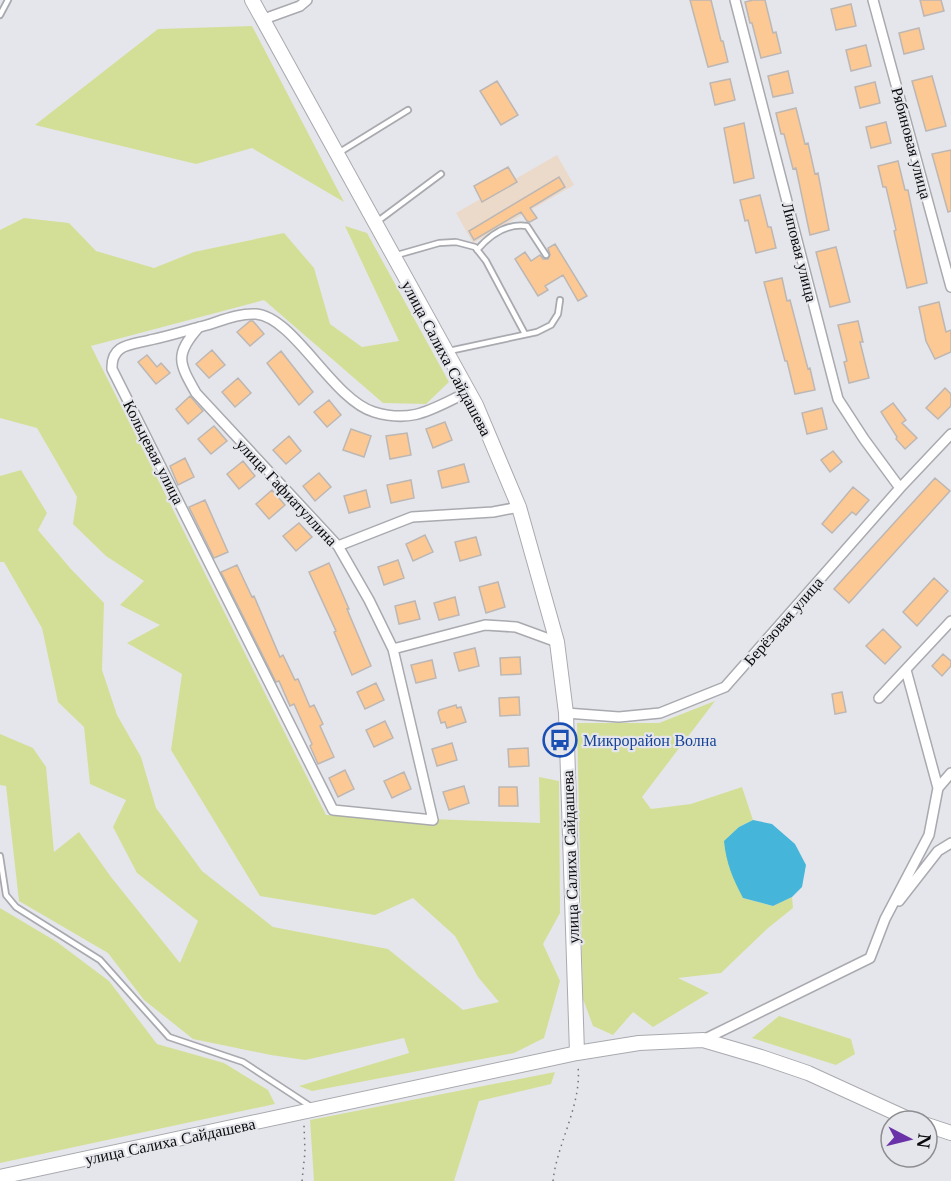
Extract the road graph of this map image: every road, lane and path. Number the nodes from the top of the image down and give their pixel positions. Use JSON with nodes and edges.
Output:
{"nodes":[{"id":1,"x":8,"y":0,"type":"edge"},
{"id":2,"x":252,"y":0,"type":"edge"},
{"id":3,"x":307,"y":0,"type":"edge"},
{"id":4,"x":735,"y":0,"type":"edge"},
{"id":5,"x":873,"y":0,"type":"edge"},
{"id":6,"x":0,"y":15,"type":"edge"},
{"id":7,"x":264,"y":19,"type":"junction"},
{"id":8,"x":408,"y":110,"type":"dead end"},
{"id":9,"x":338,"y":153,"type":"junction"},
{"id":10,"x":441,"y":174,"type":"dead end"},
{"id":11,"x":376,"y":223,"type":"junction"},
{"id":12,"x":477,"y":250,"type":"junction"},
{"id":13,"x":546,"y":255,"type":"dead end"},
{"id":14,"x":394,"y":256,"type":"junction"},
{"id":15,"x":951,"y":287,"type":"edge"},
{"id":16,"x":560,"y":300,"type":"dead end"},
{"id":17,"x":199,"y":327,"type":"junction"},
{"id":18,"x":525,"y":334,"type":"junction"},
{"id":19,"x":446,"y":352,"type":"junction"},
{"id":20,"x":468,"y":392,"type":"junction"},
{"id":21,"x":951,"y":434,"type":"edge"},
{"id":22,"x":900,"y":488,"type":"junction"},
{"id":23,"x":519,"y":507,"type":"junction"},
{"id":24,"x":338,"y":546,"type":"junction"},
{"id":25,"x":951,"y":621,"type":"edge"},
{"id":26,"x":557,"y":642,"type":"junction"},
{"id":27,"x":393,"y":649,"type":"junction"},
{"id":28,"x":906,"y":670,"type":"junction"},
{"id":29,"x":879,"y":698,"type":"dead end"},
{"id":30,"x":566,"y":713,"type":"junction"},
{"id":31,"x":951,"y":773,"type":"edge"},
{"id":32,"x":951,"y":781,"type":"edge"},
{"id":33,"x":938,"y":788,"type":"junction"},
{"id":34,"x":430,"y":807,"type":"joint"},
{"id":35,"x":951,"y":843,"type":"edge"},
{"id":36,"x":0,"y":856,"type":"edge"},
{"id":37,"x":885,"y":919,"type":"junction"},
{"id":38,"x":703,"y":1040,"type":"junction"},
{"id":39,"x":577,"y":1053,"type":"junction"},
{"id":40,"x":887,"y":1109,"type":"edge"},
{"id":41,"x":309,"y":1111,"type":"junction"},
{"id":42,"x":0,"y":1177,"type":"edge"},
{"id":43,"x":302,"y":1181,"type":"edge"},
{"id":44,"x":553,"y":1181,"type":"edge"}],
"edges":[{"from":1,"to":6,"type":"lane"},
{"from":2,"to":7,"type":"street","name":"улица Салиха Сайдашева"},
{"from":3,"to":7,"type":"street"},
{"from":4,"to":22,"type":"street","name":"Липовая улица"},
{"from":5,"to":15,"type":"street","name":"Рябиновая улица"},
{"from":7,"to":9,"type":"street","name":"улица Салиха Сайдашева"},
{"from":8,"to":9,"type":"lane"},
{"from":9,"to":11,"type":"street","name":"улица Салиха Сайдашева"},
{"from":10,"to":11,"type":"lane"},
{"from":11,"to":14,"type":"street","name":"улица Салиха Сайдашева"},
{"from":12,"to":13,"type":"lane"},
{"from":12,"to":14,"type":"lane"},
{"from":12,"to":18,"type":"lane"},
{"from":14,"to":19,"type":"street","name":"улица Салиха Сайдашева"},
{"from":16,"to":18,"type":"lane"},
{"from":17,"to":20,"type":"street","name":"Кольцевая улица"},
{"from":17,"to":24,"type":"street","name":"улица Гафиатуллина"},
{"from":17,"to":34,"type":"street","name":"Кольцевая улица"},
{"from":18,"to":19,"type":"lane"},
{"from":19,"to":20,"type":"street","name":"улица Салиха Сайдашева"},
{"from":20,"to":23,"type":"street","name":"улица Салиха Сайдашева"},
{"from":21,"to":22,"type":"street","name":"Берёзовая улица"},
{"from":22,"to":30,"type":"street","name":"Берёзовая улица"},
{"from":23,"to":24,"type":"street"},
{"from":23,"to":26,"type":"street","name":"улица Салиха Сайдашева"},
{"from":24,"to":27,"type":"street","name":"улица Гафиатуллина"},
{"from":25,"to":28,"type":"street"},
{"from":26,"to":27,"type":"street"},
{"from":26,"to":30,"type":"street","name":"улица Салиха Сайдашева"},
{"from":27,"to":34,"type":"street","name":"улица Гафиатуллина"},
{"from":28,"to":29,"type":"street"},
{"from":28,"to":33,"type":"street"},
{"from":30,"to":39,"type":"street","name":"улица Салиха Сайдашева"},
{"from":31,"to":33,"type":"street"},
{"from":32,"to":33,"type":"lane"},
{"from":33,"to":37,"type":"street"},
{"from":35,"to":37,"type":"street"},
{"from":36,"to":41,"type":"lane"},
{"from":37,"to":38,"type":"street"},
{"from":38,"to":39,"type":"street"},
{"from":38,"to":40,"type":"street"},
{"from":39,"to":41,"type":"street","name":"улица Салиха Сайдашева"},
{"from":39,"to":44,"type":"path"},
{"from":41,"to":42,"type":"street","name":"улица Салиха Сайдашева"},
{"from":41,"to":43,"type":"path"}]}
